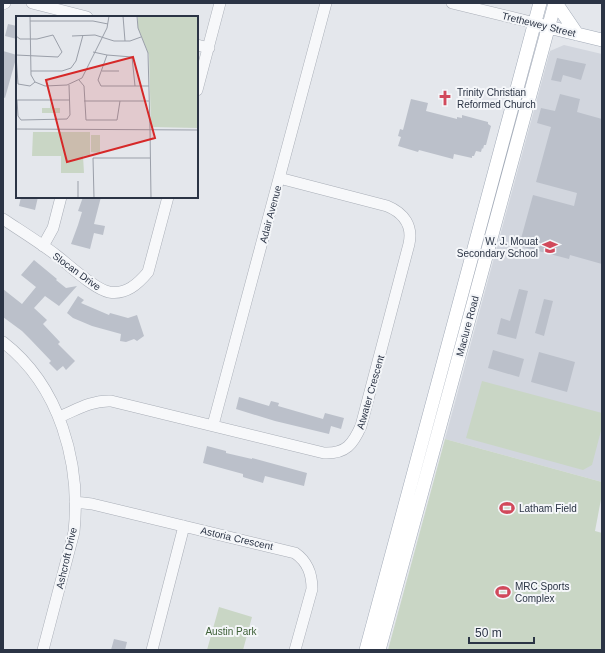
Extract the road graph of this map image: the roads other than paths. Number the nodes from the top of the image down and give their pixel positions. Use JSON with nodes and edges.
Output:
{"nodes":[{"id":1,"x":32,"y":3,"type":"edge"},
{"id":2,"x":220,"y":3,"type":"edge"},
{"id":3,"x":326,"y":3,"type":"edge"},
{"id":4,"x":452,"y":3,"type":"edge"},
{"id":5,"x":540,"y":3,"type":"edge"},
{"id":6,"x":555,"y":3,"type":"edge"},
{"id":7,"x":83,"y":16,"type":"edge"},
{"id":8,"x":535,"y":23,"type":"junction"},
{"id":9,"x":548,"y":27,"type":"junction"},
{"id":10,"x":577,"y":34,"type":"junction"},
{"id":11,"x":602,"y":40,"type":"edge"},
{"id":12,"x":198,"y":45,"type":"edge"},
{"id":13,"x":209,"y":48,"type":"junction"},
{"id":14,"x":198,"y":86,"type":"edge"},
{"id":15,"x":279,"y":178,"type":"junction"},
{"id":16,"x":62,"y":198,"type":"edge"},
{"id":17,"x":168,"y":198,"type":"edge"},
{"id":18,"x":3,"y":219,"type":"edge"},
{"id":19,"x":43,"y":246,"type":"junction"},
{"id":20,"x":3,"y":342,"type":"edge"},
{"id":21,"x":59,"y":417,"type":"junction"},
{"id":22,"x":213,"y":425,"type":"junction"},
{"id":23,"x":76,"y":502,"type":"junction"},
{"id":24,"x":184,"y":526,"type":"junction"},
{"id":25,"x":43,"y":650,"type":"edge"},
{"id":26,"x":152,"y":650,"type":"edge"},
{"id":27,"x":296,"y":650,"type":"edge"},
{"id":28,"x":366,"y":650,"type":"edge"},
{"id":29,"x":380,"y":650,"type":"edge"}],
"edges":[{"from":1,"to":7,"type":"street"},
{"from":2,"to":13,"type":"street"},
{"from":3,"to":15,"type":"street","name":"Adair Avenue"},
{"from":4,"to":8,"type":"street","name":"Trethewey Street"},
{"from":5,"to":8,"type":"main road","name":"Maclure Road"},
{"from":6,"to":9,"type":"main road","name":"Maclure Road"},
{"from":6,"to":10,"type":"main road"},
{"from":8,"to":9,"type":"main road","name":"Trethewey Street"},
{"from":8,"to":28,"type":"main road","name":"Maclure Road"},
{"from":9,"to":10,"type":"main road","name":"Trethewey Street"},
{"from":9,"to":29,"type":"main road","name":"Maclure Road"},
{"from":10,"to":11,"type":"main road","name":"Trethewey Street"},
{"from":12,"to":13,"type":"street"},
{"from":13,"to":14,"type":"street"},
{"from":15,"to":22,"type":"street","name":"Adair Avenue"},
{"from":15,"to":22,"type":"street","name":"Atwater Crescent"},
{"from":16,"to":19,"type":"street"},
{"from":17,"to":19,"type":"street","name":"Slocan Drive"},
{"from":18,"to":19,"type":"street","name":"Slocan Drive"},
{"from":20,"to":21,"type":"street","name":"Ashcroft Drive"},
{"from":21,"to":22,"type":"street","name":"Atwater Crescent"},
{"from":21,"to":23,"type":"street","name":"Ashcroft Drive"},
{"from":23,"to":24,"type":"street","name":"Astoria Crescent"},
{"from":23,"to":25,"type":"street","name":"Ashcroft Drive"},
{"from":24,"to":26,"type":"street"},
{"from":24,"to":27,"type":"street","name":"Astoria Crescent"}]}
